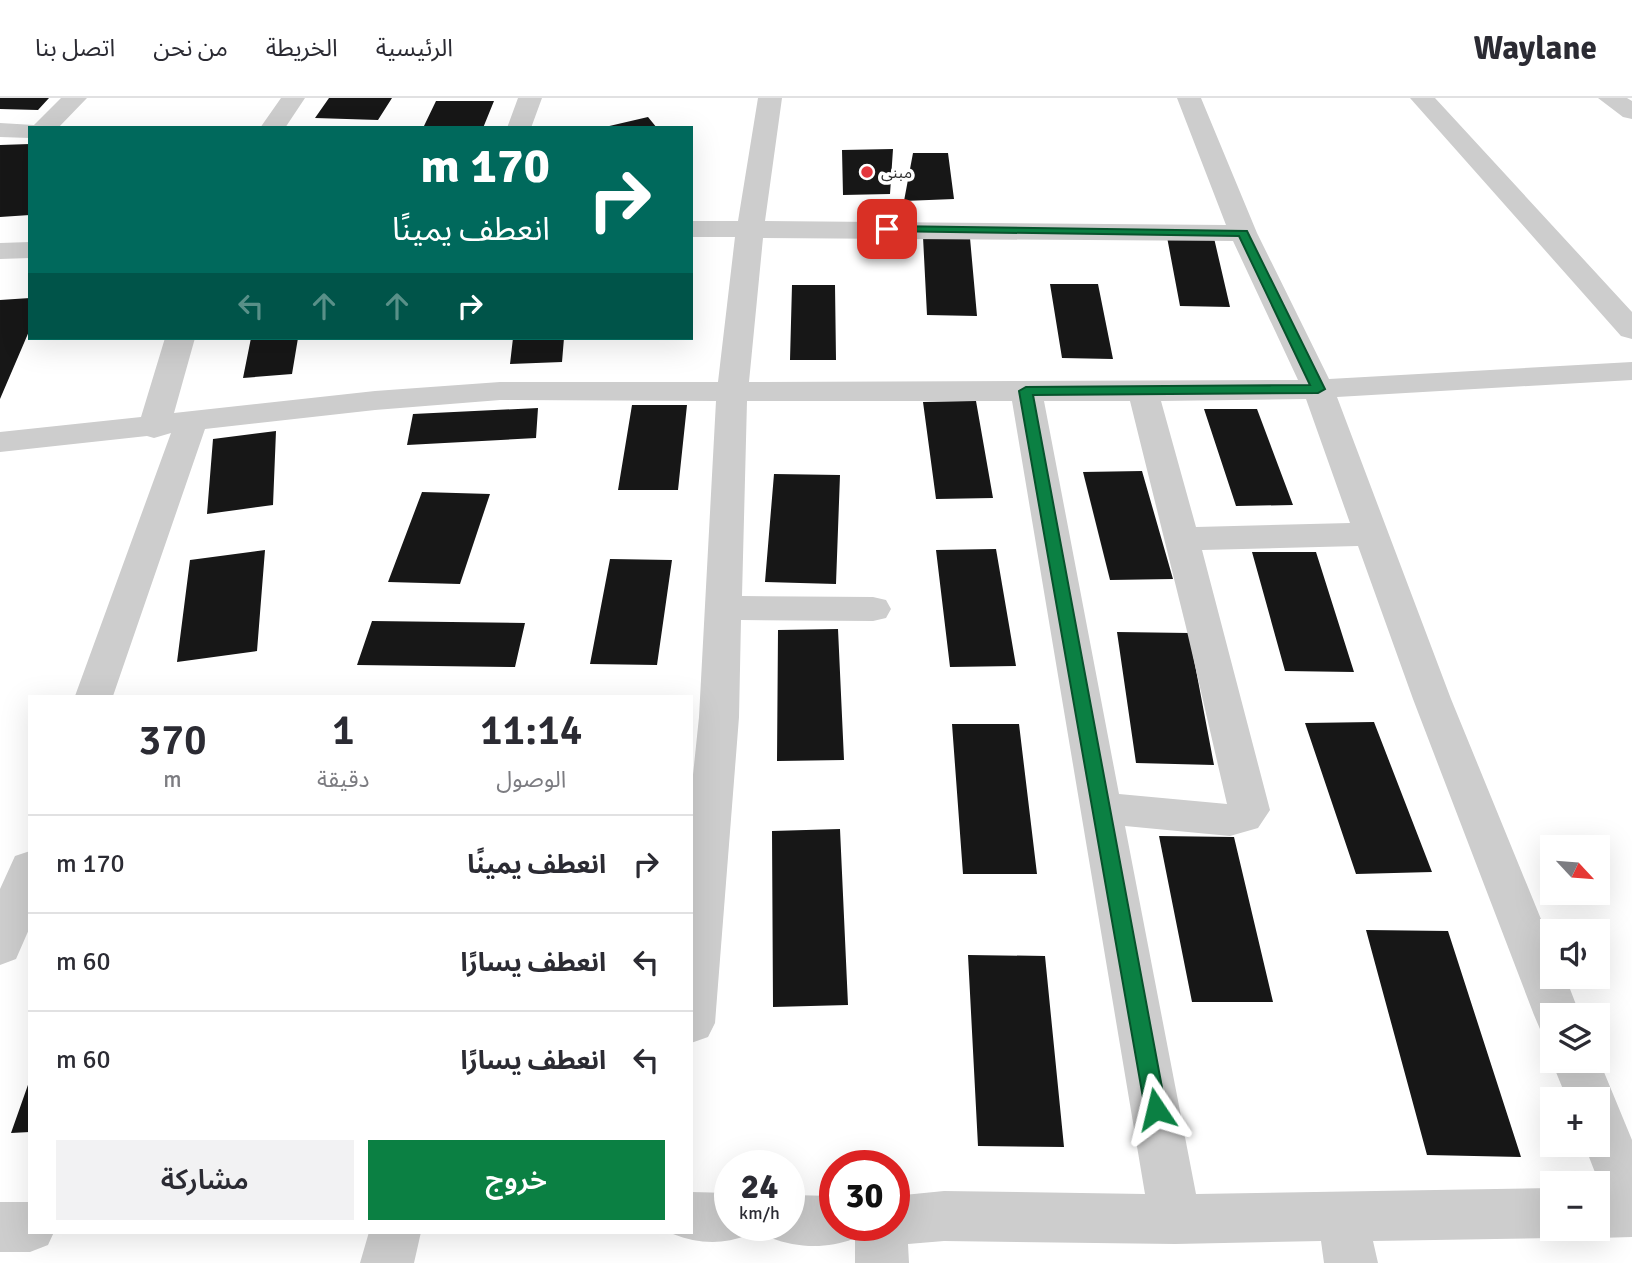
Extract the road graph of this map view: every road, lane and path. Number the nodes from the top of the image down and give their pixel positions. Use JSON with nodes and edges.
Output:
{"nodes":[{"id":1,"x":75,"y":98,"type":"edge"},
{"id":2,"x":293,"y":98,"type":"edge"},
{"id":3,"x":530,"y":98,"type":"edge"},
{"id":4,"x":770,"y":98,"type":"edge"},
{"id":5,"x":1189,"y":98,"type":"edge"},
{"id":6,"x":1459,"y":98,"type":"edge"},
{"id":7,"x":1610,"y":98,"type":"edge"},
{"id":8,"x":1424,"y":100,"type":"edge"},
{"id":9,"x":1632,"y":111,"type":"edge"},
{"id":10,"x":46,"y":126,"type":"edge"},
{"id":11,"x":273,"y":126,"type":"edge"},
{"id":12,"x":520,"y":126,"type":"edge"},
{"id":13,"x":0,"y":130,"type":"edge"},
{"id":14,"x":28,"y":131,"type":"edge"},
{"id":15,"x":750,"y":228,"type":"junction"},
{"id":16,"x":693,"y":229,"type":"edge"},
{"id":17,"x":1243,"y":233,"type":"junction"},
{"id":18,"x":28,"y":250,"type":"edge"},
{"id":19,"x":0,"y":251,"type":"edge"},
{"id":20,"x":1632,"y":330,"type":"edge"},
{"id":21,"x":179,"y":340,"type":"edge"},
{"id":22,"x":1632,"y":371,"type":"edge"},
{"id":23,"x":1318,"y":389,"type":"junction"},
{"id":24,"x":1026,"y":391,"type":"junction"},
{"id":25,"x":732,"y":392,"type":"junction"},
{"id":26,"x":1143,"y":392,"type":"junction"},
{"id":27,"x":191,"y":423,"type":"junction"},
{"id":28,"x":154,"y":428,"type":"junction"},
{"id":29,"x":0,"y":442,"type":"edge"},
{"id":30,"x":1372,"y":534,"type":"junction"},
{"id":31,"x":1182,"y":539,"type":"junction"},
{"id":32,"x":723,"y":608,"type":"junction"},
{"id":33,"x":873,"y":609,"type":"dead end"},
{"id":34,"x":94,"y":695,"type":"edge"},
{"id":35,"x":705,"y":717,"type":"edge"},
{"id":36,"x":1101,"y":808,"type":"junction"},
{"id":37,"x":28,"y":874,"type":"edge"},
{"id":38,"x":1,"y":940,"type":"edge"},
{"id":39,"x":693,"y":979,"type":"edge"},
{"id":40,"x":1552,"y":1003,"type":"edge"},
{"id":41,"x":1610,"y":1147,"type":"edge"},
{"id":42,"x":1632,"y":1203,"type":"edge"},
{"id":43,"x":1632,"y":1212,"type":"edge"},
{"id":44,"x":1610,"y":1213,"type":"edge"},
{"id":45,"x":1540,"y":1215,"type":"edge"},
{"id":46,"x":693,"y":1217,"type":"edge"},
{"id":47,"x":714,"y":1218,"type":"edge"},
{"id":48,"x":1175,"y":1219,"type":"junction"},
{"id":49,"x":910,"y":1220,"type":"edge"},
{"id":50,"x":0,"y":1227,"type":"edge"},
{"id":51,"x":28,"y":1227,"type":"edge"},
{"id":52,"x":394,"y":1234,"type":"edge"},
{"id":53,"x":1347,"y":1240,"type":"edge"},
{"id":54,"x":881,"y":1241,"type":"edge"},
{"id":55,"x":387,"y":1263,"type":"edge"},
{"id":56,"x":882,"y":1263,"type":"edge"}],
"edges":[{"from":1,"to":10,"type":"street"},
{"from":2,"to":11,"type":"street"},
{"from":3,"to":12,"type":"street"},
{"from":4,"to":15,"type":"street"},
{"from":5,"to":17,"type":"street"},
{"from":6,"to":8,"type":"street"},
{"from":7,"to":9,"type":"street"},
{"from":8,"to":20,"type":"street"},
{"from":13,"to":14,"type":"street"},
{"from":15,"to":16,"type":"street"},
{"from":15,"to":17,"type":"street"},
{"from":15,"to":25,"type":"street"},
{"from":17,"to":23,"type":"street"},
{"from":18,"to":19,"type":"street"},
{"from":21,"to":28,"type":"street"},
{"from":22,"to":23,"type":"street"},
{"from":23,"to":26,"type":"street"},
{"from":23,"to":30,"type":"street"},
{"from":24,"to":25,"type":"street"},
{"from":24,"to":26,"type":"street"},
{"from":24,"to":36,"type":"street"},
{"from":25,"to":27,"type":"street"},
{"from":25,"to":32,"type":"street"},
{"from":26,"to":31,"type":"street"},
{"from":27,"to":28,"type":"street"},
{"from":27,"to":34,"type":"street"},
{"from":28,"to":29,"type":"street"},
{"from":30,"to":31,"type":"street"},
{"from":30,"to":40,"type":"street"},
{"from":31,"to":36,"type":"street"},
{"from":32,"to":33,"type":"street"},
{"from":32,"to":35,"type":"street"},
{"from":35,"to":39,"type":"street"},
{"from":36,"to":48,"type":"street"},
{"from":37,"to":38,"type":"street"},
{"from":41,"to":42,"type":"street"},
{"from":43,"to":44,"type":"street"},
{"from":45,"to":53,"type":"street"},
{"from":46,"to":47,"type":"street"},
{"from":48,"to":49,"type":"street"},
{"from":48,"to":53,"type":"street"},
{"from":50,"to":51,"type":"street"},
{"from":52,"to":55,"type":"street"},
{"from":54,"to":56,"type":"street"}]}
